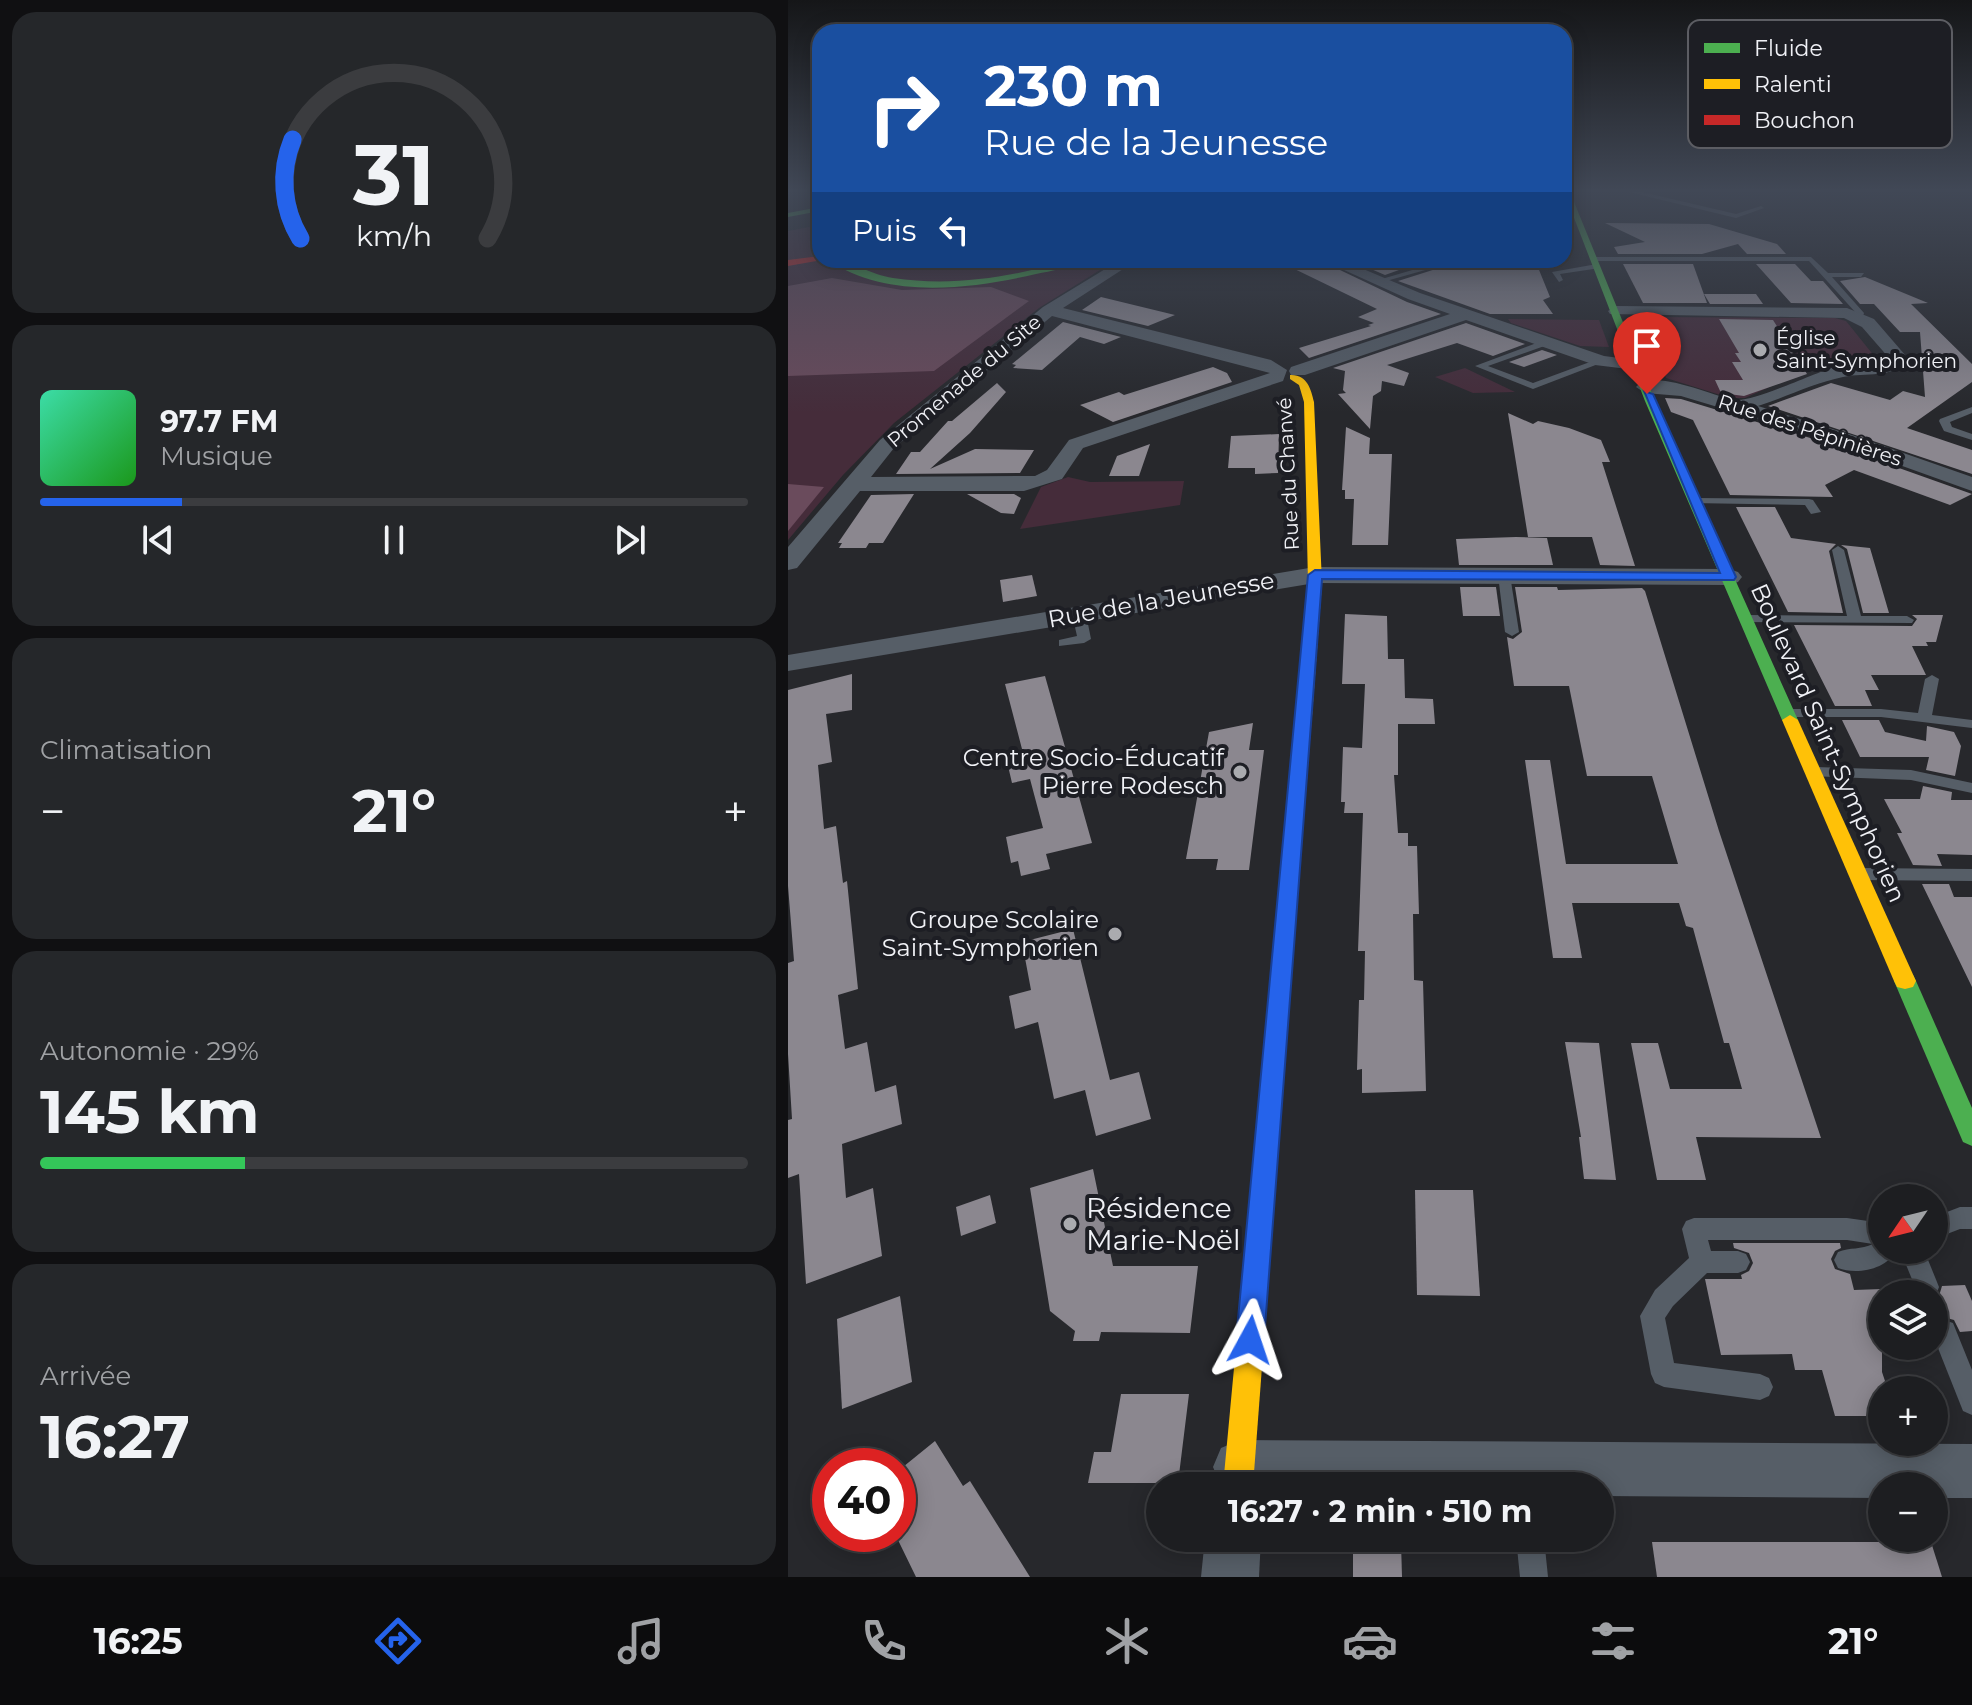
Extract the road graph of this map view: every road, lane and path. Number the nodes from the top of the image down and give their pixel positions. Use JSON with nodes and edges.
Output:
{"nodes":[{"id":1,"x":1597,"y":266,"type":"edge"},
{"id":2,"x":1817,"y":266,"type":"edge"},
{"id":3,"x":844,"y":268,"type":"edge"},
{"id":4,"x":1050,"y":268,"type":"edge"},
{"id":5,"x":1117,"y":268,"type":"edge"},
{"id":6,"x":1348,"y":268,"type":"edge"},
{"id":7,"x":1429,"y":268,"type":"edge"},
{"id":8,"x":1572,"y":268,"type":"edge"},
{"id":9,"x":1826,"y":275,"type":"junction"},
{"id":10,"x":1861,"y":275,"type":"dead end"},
{"id":11,"x":1559,"y":280,"type":"dead end"},
{"id":12,"x":1379,"y":281,"type":"junction"},
{"id":13,"x":1049,"y":310,"type":"junction"},
{"id":14,"x":1616,"y":311,"type":"junction"},
{"id":15,"x":1467,"y":314,"type":"junction"},
{"id":16,"x":1859,"y":317,"type":"junction"},
{"id":17,"x":1547,"y":342,"type":"junction"},
{"id":18,"x":1601,"y":361,"type":"junction"},
{"id":19,"x":1636,"y":365,"type":"junction"},
{"id":20,"x":1286,"y":374,"type":"junction"},
{"id":21,"x":1645,"y":387,"type":"junction"},
{"id":22,"x":1738,"y":407,"type":"junction"},
{"id":23,"x":1972,"y":410,"type":"edge"},
{"id":24,"x":1972,"y":437,"type":"edge"},
{"id":25,"x":854,"y":484,"type":"junction"},
{"id":26,"x":1972,"y":484,"type":"edge"},
{"id":27,"x":1695,"y":501,"type":"junction"},
{"id":28,"x":1815,"y":512,"type":"dead end"},
{"id":29,"x":1838,"y":550,"type":"dead end"},
{"id":30,"x":788,"y":563,"type":"edge"},
{"id":31,"x":1315,"y":575,"type":"junction"},
{"id":32,"x":1504,"y":575,"type":"junction"},
{"id":33,"x":1729,"y":577,"type":"junction"},
{"id":34,"x":1079,"y":614,"type":"junction"},
{"id":35,"x":1747,"y":619,"type":"junction"},
{"id":36,"x":1855,"y":620,"type":"junction"},
{"id":37,"x":1907,"y":620,"type":"dead end"},
{"id":38,"x":1512,"y":632,"type":"dead end"},
{"id":39,"x":1064,"y":643,"type":"dead end"},
{"id":40,"x":788,"y":663,"type":"edge"},
{"id":41,"x":1932,"y":679,"type":"dead end"},
{"id":42,"x":1788,"y":713,"type":"junction"},
{"id":43,"x":1924,"y":718,"type":"junction"},
{"id":44,"x":1972,"y":724,"type":"edge"},
{"id":45,"x":1813,"y":771,"type":"junction"},
{"id":46,"x":1972,"y":788,"type":"edge"},
{"id":47,"x":1859,"y":874,"type":"junction"},
{"id":48,"x":1972,"y":875,"type":"edge"},
{"id":49,"x":1972,"y":1135,"type":"edge"},
{"id":50,"x":1972,"y":1218,"type":"edge"},
{"id":51,"x":1948,"y":1223,"type":"edge"},
{"id":52,"x":1868,"y":1232,"type":"edge"},
{"id":53,"x":1868,"y":1258,"type":"edge"},
{"id":54,"x":1846,"y":1260,"type":"dead end"},
{"id":55,"x":1702,"y":1262,"type":"junction"},
{"id":56,"x":1738,"y":1262,"type":"dead end"},
{"id":57,"x":1948,"y":1342,"type":"edge"},
{"id":58,"x":1760,"y":1387,"type":"dead end"},
{"id":59,"x":1972,"y":1402,"type":"edge"},
{"id":60,"x":1239,"y":1472,"type":"edge"},
{"id":61,"x":1614,"y":1478,"type":"edge"},
{"id":62,"x":1969,"y":1480,"type":"edge"},
{"id":63,"x":1232,"y":1552,"type":"edge"},
{"id":64,"x":1531,"y":1552,"type":"edge"},
{"id":65,"x":1230,"y":1577,"type":"edge"},
{"id":66,"x":1534,"y":1577,"type":"edge"}],
"edges":[{"from":1,"to":14,"type":"main road","name":"Boulevard Saint-Symphorien"},
{"from":2,"to":9,"type":"lane"},
{"from":3,"to":4,"type":"main road"},
{"from":5,"to":13,"type":"street","name":"Promenade du Site"},
{"from":6,"to":12,"type":"street"},
{"from":7,"to":12,"type":"lane"},
{"from":8,"to":11,"type":"lane"},
{"from":9,"to":10,"type":"lane"},
{"from":9,"to":16,"type":"lane"},
{"from":12,"to":15,"type":"street"},
{"from":13,"to":20,"type":"street"},
{"from":13,"to":25,"type":"street","name":"Promenade du Site"},
{"from":14,"to":16,"type":"street"},
{"from":14,"to":19,"type":"main road","name":"Boulevard Saint-Symphorien"},
{"from":15,"to":17,"type":"street"},
{"from":15,"to":20,"type":"street"},
{"from":16,"to":22,"type":"street"},
{"from":17,"to":18,"type":"street"},
{"from":17,"to":18,"type":"lane"},
{"from":18,"to":19,"type":"street"},
{"from":19,"to":21,"type":"main road","name":"Boulevard Saint-Symphorien"},
{"from":20,"to":25,"type":"street"},
{"from":20,"to":31,"type":"main road","name":"Rue du Chanvé"},
{"from":21,"to":22,"type":"street","name":"Rue des Pépinières"},
{"from":21,"to":27,"type":"main road","name":"Boulevard Saint-Symphorien"},
{"from":22,"to":26,"type":"street","name":"Rue des Pépinières"},
{"from":23,"to":24,"type":"lane"},
{"from":25,"to":30,"type":"street","name":"Promenade du Site"},
{"from":27,"to":28,"type":"lane"},
{"from":27,"to":33,"type":"main road","name":"Boulevard Saint-Symphorien"},
{"from":29,"to":36,"type":"lane"},
{"from":31,"to":32,"type":"street","name":"Rue de la Jeunesse"},
{"from":31,"to":34,"type":"street","name":"Rue de la Jeunesse"},
{"from":31,"to":60,"type":"main road","name":"Rue du Chanvé"},
{"from":32,"to":33,"type":"street","name":"Rue de la Jeunesse"},
{"from":32,"to":38,"type":"lane"},
{"from":33,"to":35,"type":"main road","name":"Boulevard Saint-Symphorien"},
{"from":34,"to":39,"type":"lane"},
{"from":34,"to":40,"type":"street","name":"Rue de la Jeunesse"},
{"from":35,"to":36,"type":"lane"},
{"from":35,"to":42,"type":"main road","name":"Boulevard Saint-Symphorien"},
{"from":36,"to":37,"type":"lane"},
{"from":41,"to":43,"type":"lane"},
{"from":42,"to":43,"type":"lane"},
{"from":42,"to":45,"type":"main road","name":"Boulevard Saint-Symphorien"},
{"from":43,"to":44,"type":"lane"},
{"from":45,"to":46,"type":"lane"},
{"from":45,"to":47,"type":"main road","name":"Boulevard Saint-Symphorien"},
{"from":47,"to":48,"type":"lane"},
{"from":47,"to":49,"type":"main road","name":"Boulevard Saint-Symphorien"},
{"from":50,"to":51,"type":"lane"},
{"from":52,"to":55,"type":"lane"},
{"from":53,"to":54,"type":"lane"},
{"from":55,"to":56,"type":"lane"},
{"from":55,"to":58,"type":"lane"},
{"from":57,"to":59,"type":"lane"},
{"from":61,"to":62,"type":"street"},
{"from":63,"to":65,"type":"street"},
{"from":64,"to":66,"type":"lane"}]}
